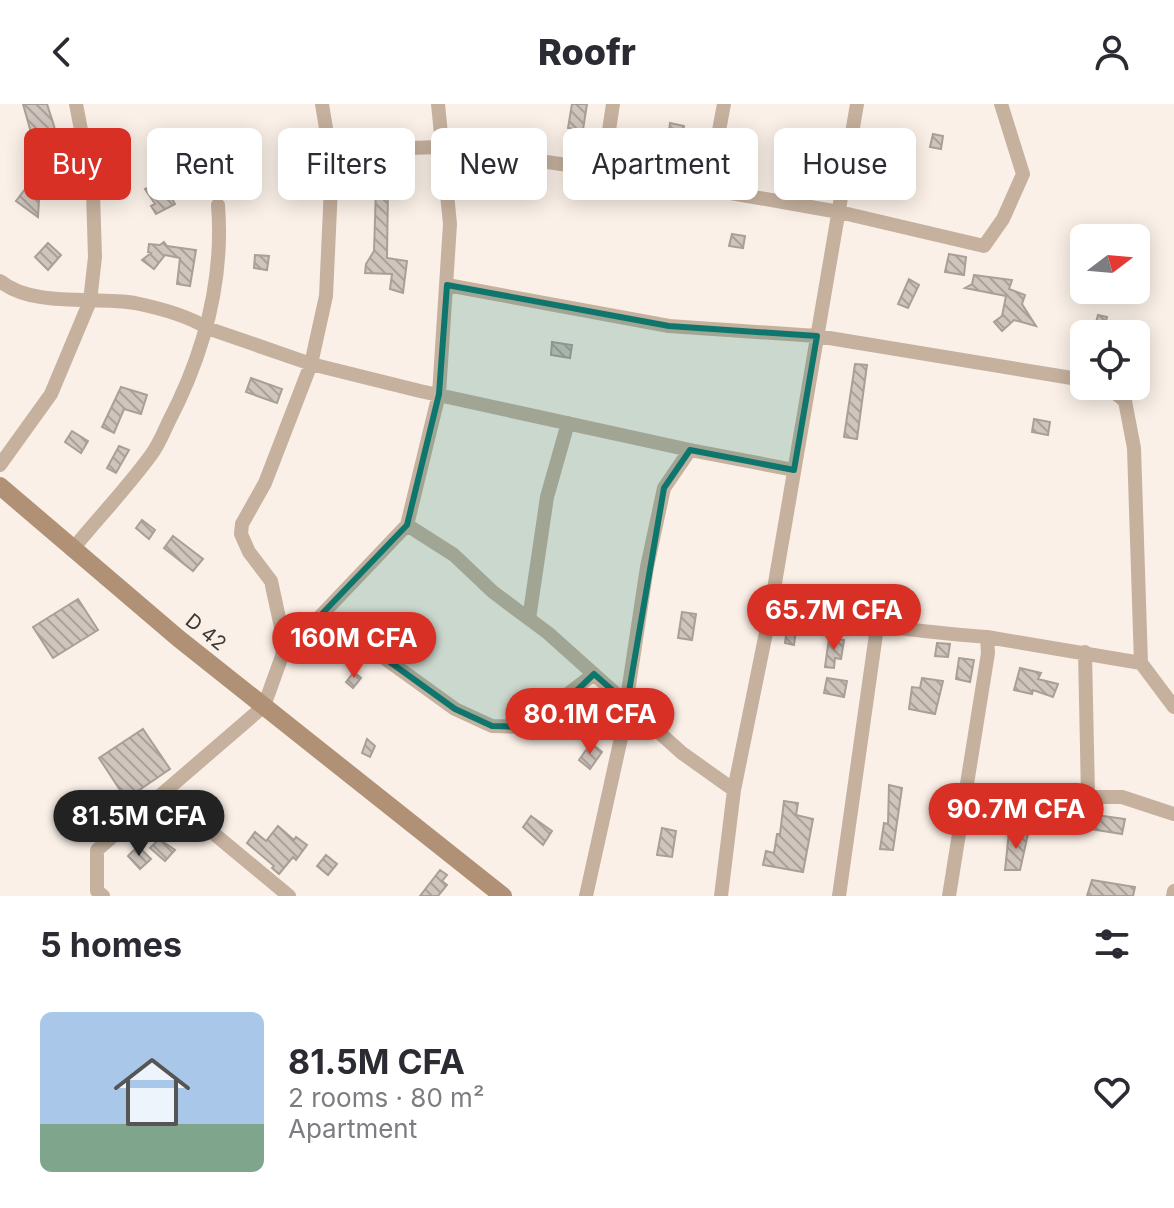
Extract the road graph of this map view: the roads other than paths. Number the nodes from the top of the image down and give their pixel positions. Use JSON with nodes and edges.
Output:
{"nodes":[{"id":1,"x":76,"y":104,"type":"edge"},
{"id":2,"x":322,"y":104,"type":"edge"},
{"id":3,"x":438,"y":104,"type":"edge"},
{"id":4,"x":613,"y":104,"type":"edge"},
{"id":5,"x":724,"y":104,"type":"edge"},
{"id":6,"x":857,"y":104,"type":"edge"},
{"id":7,"x":1001,"y":104,"type":"edge"},
{"id":8,"x":326,"y":128,"type":"edge"},
{"id":9,"x":440,"y":128,"type":"edge"},
{"id":10,"x":609,"y":128,"type":"edge"},
{"id":11,"x":719,"y":128,"type":"edge"},
{"id":12,"x":758,"y":198,"type":"edge"},
{"id":13,"x":330,"y":200,"type":"edge"},
{"id":14,"x":449,"y":200,"type":"edge"},
{"id":15,"x":218,"y":205,"type":"dead end"},
{"id":16,"x":839,"y":212,"type":"junction"},
{"id":17,"x":0,"y":281,"type":"edge"},
{"id":18,"x":447,"y":285,"type":"junction"},
{"id":19,"x":90,"y":301,"type":"junction"},
{"id":20,"x":207,"y":328,"type":"junction"},
{"id":21,"x":817,"y":336,"type":"junction"},
{"id":22,"x":311,"y":364,"type":"junction"},
{"id":23,"x":1070,"y":378,"type":"edge"},
{"id":24,"x":439,"y":394,"type":"junction"},
{"id":25,"x":1124,"y":400,"type":"edge"},
{"id":26,"x":568,"y":423,"type":"junction"},
{"id":27,"x":690,"y":450,"type":"junction"},
{"id":28,"x":0,"y":465,"type":"edge"},
{"id":29,"x":794,"y":470,"type":"junction"},
{"id":30,"x":0,"y":486,"type":"edge"},
{"id":31,"x":407,"y":525,"type":"junction"},
{"id":32,"x":72,"y":550,"type":"junction"},
{"id":33,"x":769,"y":618,"type":"junction"},
{"id":34,"x":529,"y":619,"type":"junction"},
{"id":35,"x":877,"y":627,"type":"junction"},
{"id":36,"x":987,"y":637,"type":"junction"},
{"id":37,"x":294,"y":643,"type":"junction"},
{"id":38,"x":1085,"y":652,"type":"junction"},
{"id":39,"x":282,"y":656,"type":"junction"},
{"id":40,"x":1141,"y":663,"type":"junction"},
{"id":41,"x":594,"y":674,"type":"junction"},
{"id":42,"x":627,"y":703,"type":"junction"},
{"id":43,"x":264,"y":706,"type":"junction"},
{"id":44,"x":1174,"y":707,"type":"edge"},
{"id":45,"x":734,"y":790,"type":"junction"},
{"id":46,"x":165,"y":793,"type":"junction"},
{"id":47,"x":1088,"y":796,"type":"junction"},
{"id":48,"x":965,"y":797,"type":"junction"},
{"id":49,"x":1174,"y":814,"type":"edge"},
{"id":50,"x":491,"y":892,"type":"edge"},
{"id":51,"x":103,"y":896,"type":"edge"},
{"id":52,"x":289,"y":896,"type":"edge"},
{"id":53,"x":586,"y":896,"type":"edge"},
{"id":54,"x":721,"y":896,"type":"edge"},
{"id":55,"x":839,"y":896,"type":"edge"},
{"id":56,"x":949,"y":896,"type":"edge"}],
"edges":[{"from":1,"to":19,"type":"street"},
{"from":2,"to":8,"type":"street"},
{"from":3,"to":9,"type":"street"},
{"from":4,"to":10,"type":"street"},
{"from":5,"to":11,"type":"street"},
{"from":6,"to":16,"type":"street"},
{"from":7,"to":16,"type":"street"},
{"from":12,"to":16,"type":"street"},
{"from":13,"to":22,"type":"street"},
{"from":14,"to":18,"type":"street"},
{"from":15,"to":20,"type":"street"},
{"from":16,"to":21,"type":"street"},
{"from":17,"to":19,"type":"street"},
{"from":18,"to":21,"type":"street"},
{"from":18,"to":24,"type":"street"},
{"from":19,"to":20,"type":"street"},
{"from":19,"to":28,"type":"street"},
{"from":20,"to":22,"type":"street"},
{"from":20,"to":32,"type":"street"},
{"from":21,"to":23,"type":"street"},
{"from":21,"to":29,"type":"street"},
{"from":22,"to":24,"type":"street"},
{"from":22,"to":39,"type":"street"},
{"from":24,"to":26,"type":"street"},
{"from":24,"to":31,"type":"street"},
{"from":25,"to":40,"type":"street"},
{"from":26,"to":27,"type":"street"},
{"from":26,"to":34,"type":"street"},
{"from":27,"to":29,"type":"street"},
{"from":27,"to":42,"type":"street"},
{"from":29,"to":33,"type":"street"},
{"from":30,"to":32,"type":"street","name":"D 42","number":"D 42"},
{"from":31,"to":34,"type":"street"},
{"from":31,"to":37,"type":"street"},
{"from":32,"to":43,"type":"street","name":"D 42","number":"D 42"},
{"from":33,"to":35,"type":"street"},
{"from":33,"to":45,"type":"street"},
{"from":34,"to":41,"type":"street"},
{"from":35,"to":36,"type":"street"},
{"from":35,"to":55,"type":"street"},
{"from":36,"to":38,"type":"street"},
{"from":36,"to":48,"type":"street"},
{"from":37,"to":39,"type":"street"},
{"from":37,"to":41,"type":"street"},
{"from":38,"to":40,"type":"street"},
{"from":38,"to":47,"type":"street"},
{"from":39,"to":43,"type":"street"},
{"from":40,"to":44,"type":"street"},
{"from":41,"to":42,"type":"street"},
{"from":42,"to":45,"type":"street"},
{"from":42,"to":53,"type":"street"},
{"from":43,"to":46,"type":"street"},
{"from":43,"to":50,"type":"street","name":"D 42","number":"D 42"},
{"from":45,"to":54,"type":"street"},
{"from":46,"to":51,"type":"street"},
{"from":46,"to":52,"type":"street"},
{"from":47,"to":48,"type":"street"},
{"from":47,"to":49,"type":"street"},
{"from":48,"to":56,"type":"street"}]}
